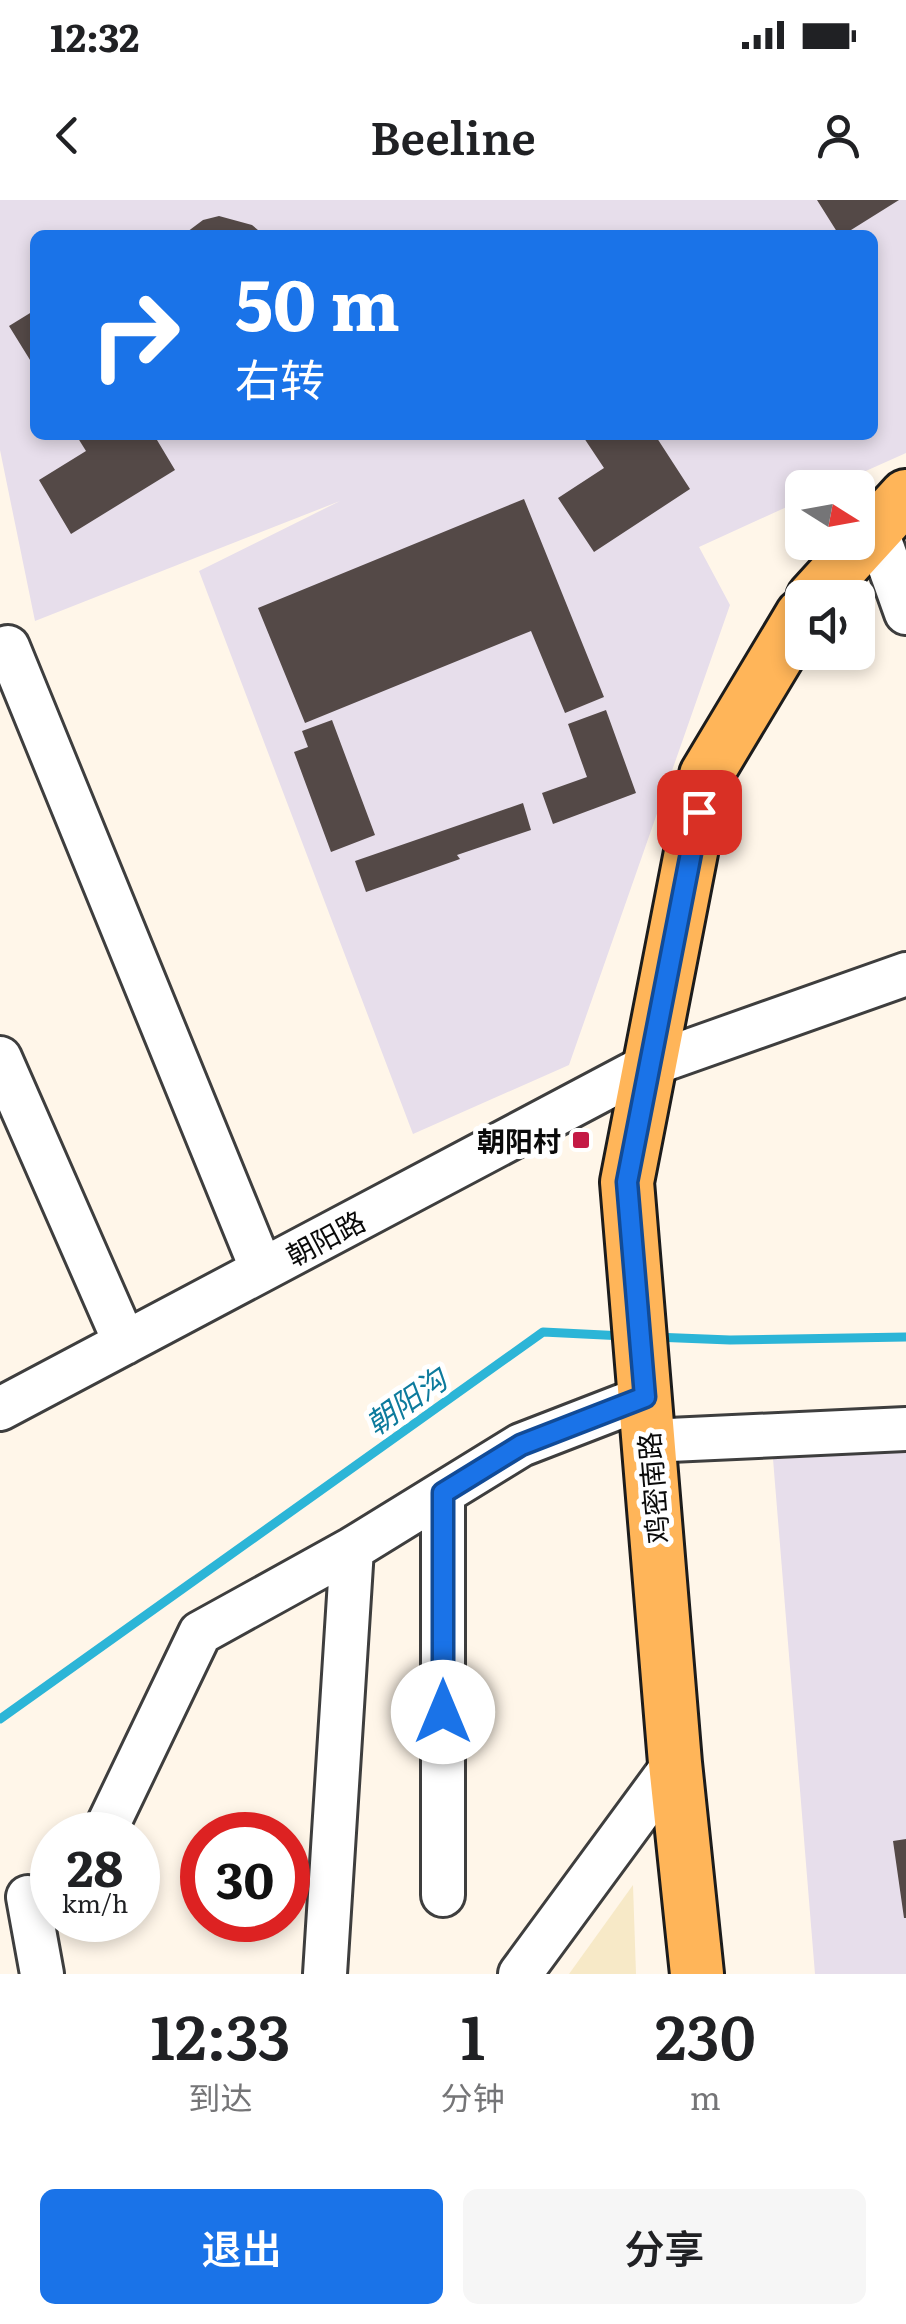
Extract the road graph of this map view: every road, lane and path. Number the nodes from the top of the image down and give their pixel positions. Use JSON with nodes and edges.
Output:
{"nodes":[{"id":1,"x":891,"y":513,"type":"edge"},
{"id":2,"x":830,"y":580,"type":"edge"},
{"id":3,"x":906,"y":613,"type":"edge"},
{"id":4,"x":785,"y":643,"type":"edge"},
{"id":5,"x":8,"y":647,"type":"dead end"},
{"id":6,"x":906,"y":974,"type":"edge"},
{"id":7,"x":0,"y":1058,"type":"edge"},
{"id":8,"x":650,"y":1066,"type":"junction"},
{"id":9,"x":262,"y":1270,"type":"junction"},
{"id":10,"x":124,"y":1343,"type":"junction"},
{"id":11,"x":0,"y":1409,"type":"edge"},
{"id":12,"x":646,"y":1419,"type":"junction"},
{"id":13,"x":906,"y":1429,"type":"edge"},
{"id":14,"x":443,"y":1493,"type":"junction"},
{"id":15,"x":352,"y":1549,"type":"junction"},
{"id":16,"x":675,"y":1763,"type":"junction"},
{"id":17,"x":114,"y":1812,"type":"edge"},
{"id":18,"x":27,"y":1893,"type":"edge"},
{"id":19,"x":443,"y":1894,"type":"dead end"},
{"id":20,"x":42,"y":1974,"type":"edge"},
{"id":21,"x":325,"y":1974,"type":"edge"},
{"id":22,"x":520,"y":1974,"type":"edge"},
{"id":23,"x":696,"y":1974,"type":"edge"}],
"edges":[{"from":1,"to":2,"type":"main road"},
{"from":1,"to":3,"type":"street"},
{"from":4,"to":8,"type":"main road","name":"鸡密南路"},
{"from":5,"to":9,"type":"street"},
{"from":6,"to":8,"type":"street","name":"朝阳路"},
{"from":7,"to":10,"type":"street"},
{"from":8,"to":9,"type":"street","name":"朝阳路"},
{"from":8,"to":12,"type":"main road","name":"鸡密南路"},
{"from":9,"to":10,"type":"street","name":"朝阳路"},
{"from":10,"to":11,"type":"street","name":"朝阳路"},
{"from":12,"to":13,"type":"street"},
{"from":12,"to":14,"type":"street"},
{"from":12,"to":16,"type":"main road","name":"鸡密南路"},
{"from":14,"to":15,"type":"street"},
{"from":14,"to":19,"type":"street"},
{"from":15,"to":17,"type":"street"},
{"from":15,"to":21,"type":"street"},
{"from":16,"to":22,"type":"street"},
{"from":16,"to":23,"type":"main road","name":"鸡密南路"},
{"from":18,"to":20,"type":"street"}]}
